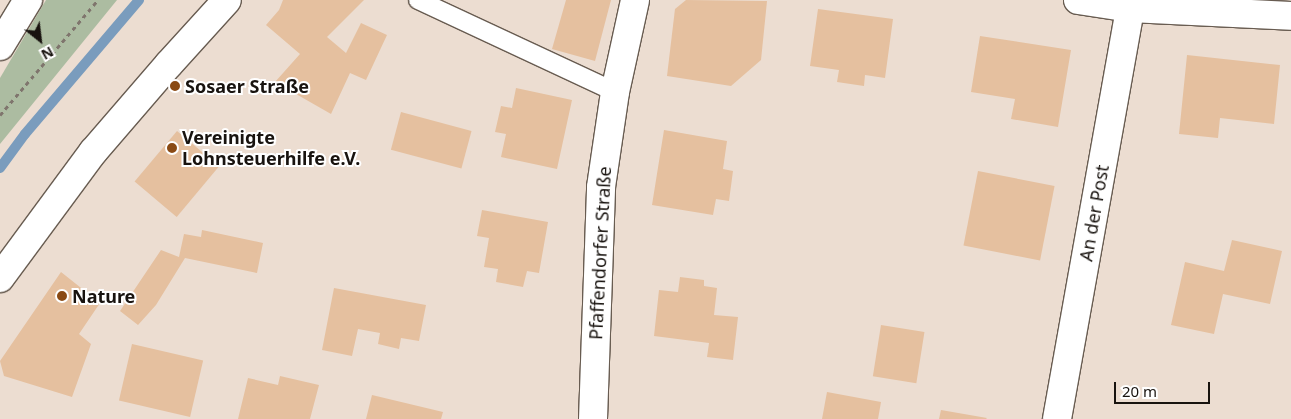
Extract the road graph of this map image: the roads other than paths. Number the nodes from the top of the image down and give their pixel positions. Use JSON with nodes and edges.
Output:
{"nodes":[{"id":1,"x":28,"y":0,"type":"edge"},
{"id":2,"x":227,"y":0,"type":"edge"},
{"id":3,"x":418,"y":0,"type":"edge"},
{"id":4,"x":635,"y":0,"type":"edge"},
{"id":5,"x":1078,"y":0,"type":"edge"},
{"id":6,"x":1130,"y":8,"type":"junction"},
{"id":7,"x":1291,"y":16,"type":"edge"},
{"id":8,"x":0,"y":46,"type":"edge"},
{"id":9,"x":615,"y":92,"type":"junction"},
{"id":10,"x":0,"y":278,"type":"edge"},
{"id":11,"x":593,"y":419,"type":"edge"},
{"id":12,"x":1057,"y":419,"type":"edge"}],
"edges":[{"from":1,"to":8,"type":"street"},
{"from":2,"to":10,"type":"street"},
{"from":3,"to":9,"type":"lane"},
{"from":4,"to":9,"type":"street","name":"Pfaffendorfer Straße"},
{"from":5,"to":6,"type":"street"},
{"from":6,"to":7,"type":"street"},
{"from":6,"to":12,"type":"street","name":"An der Post"},
{"from":9,"to":11,"type":"street","name":"Pfaffendorfer Straße"}]}
